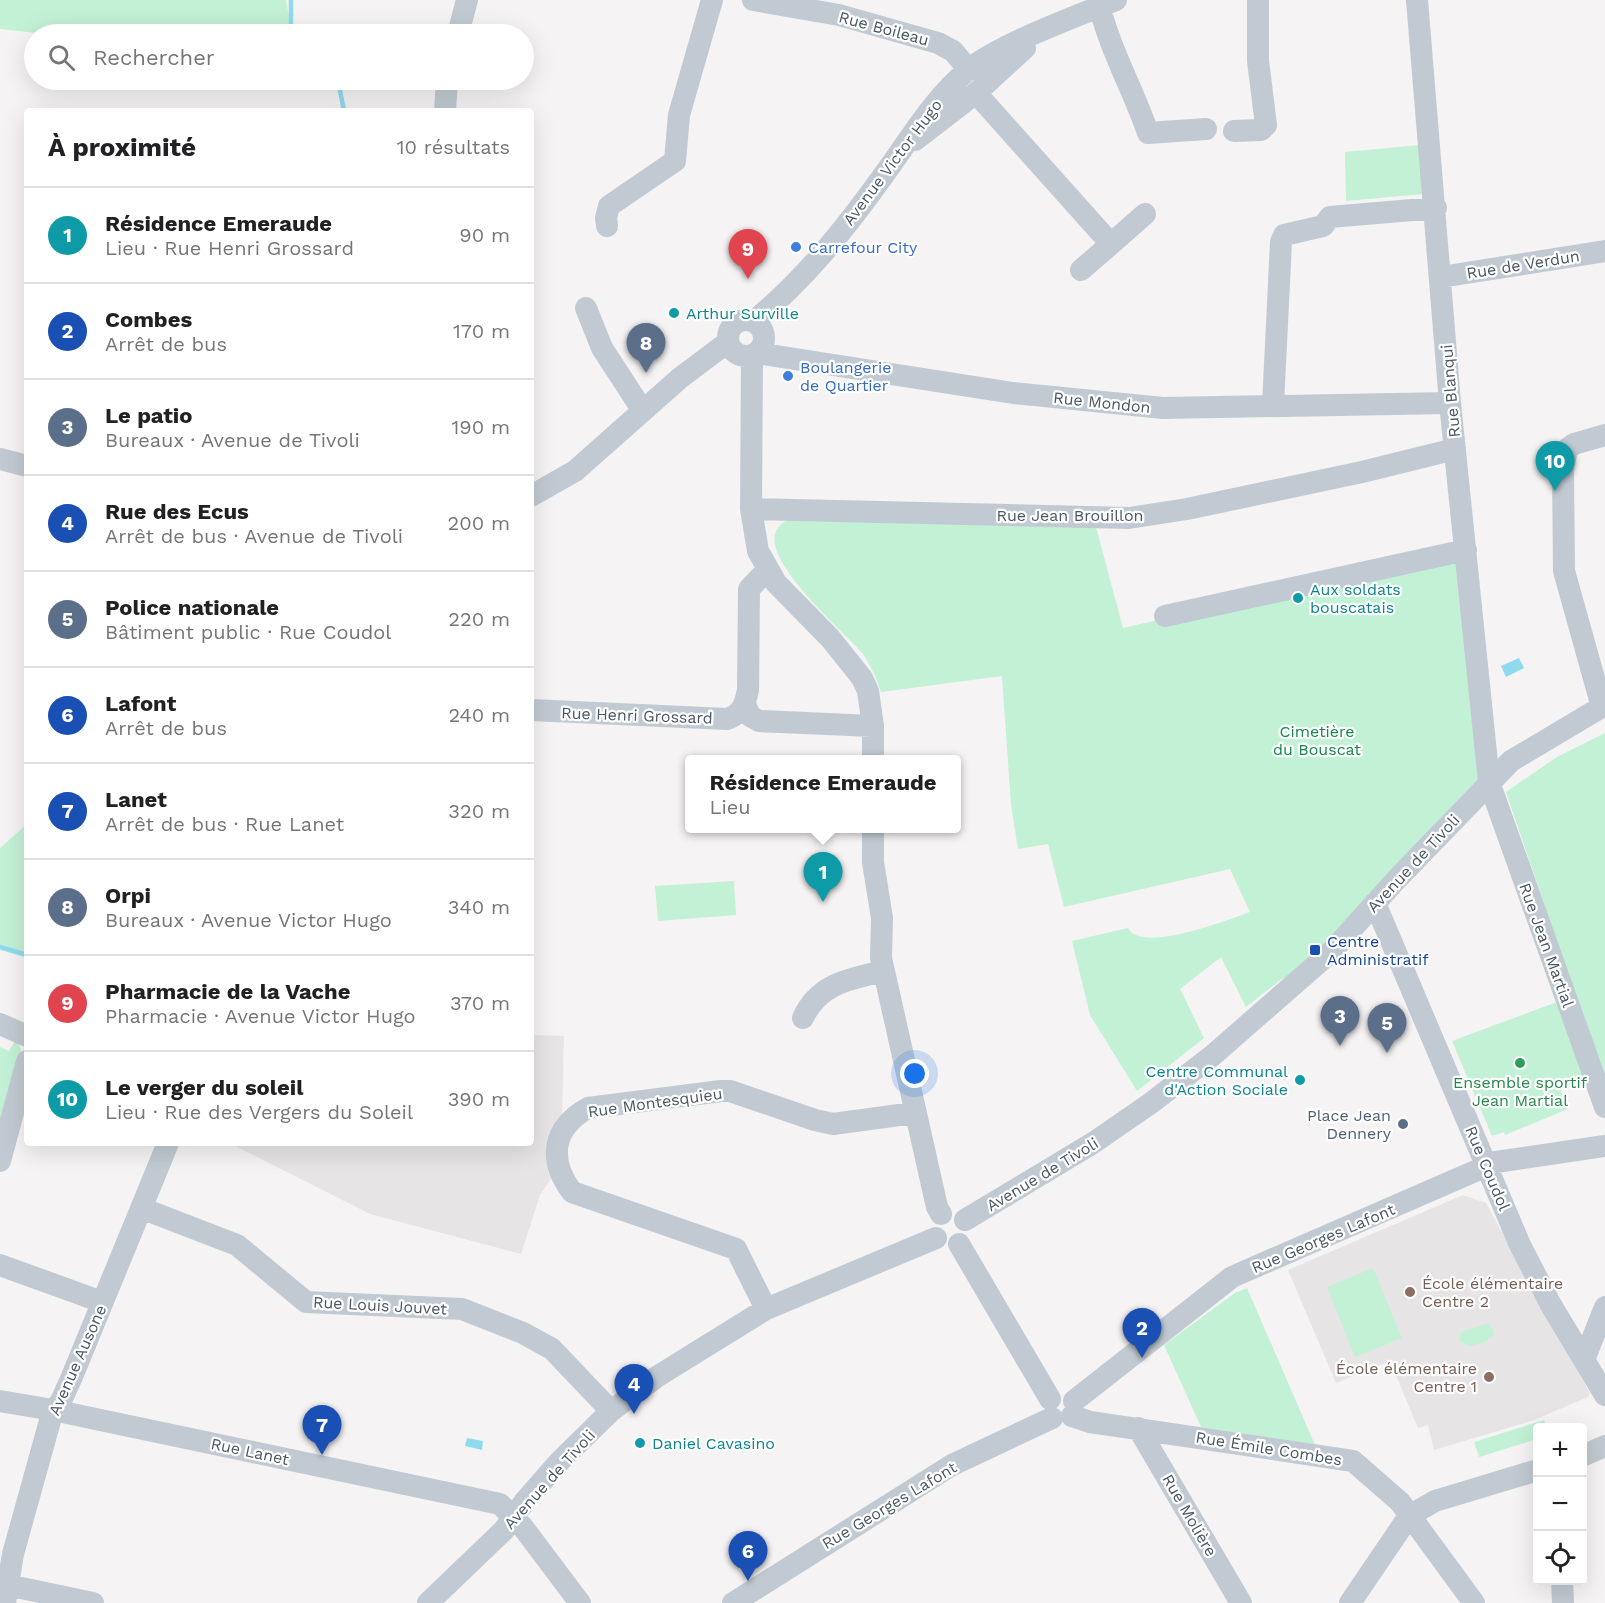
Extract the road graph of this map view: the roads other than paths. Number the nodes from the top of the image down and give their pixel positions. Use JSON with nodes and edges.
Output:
{"nodes":[{"id":1,"x":467,"y":0,"type":"edge"},
{"id":2,"x":712,"y":0,"type":"edge"},
{"id":3,"x":753,"y":0,"type":"edge"},
{"id":4,"x":1258,"y":0,"type":"edge"},
{"id":5,"x":1417,"y":0,"type":"edge"},
{"id":6,"x":1105,"y":2,"type":"edge"},
{"id":7,"x":461,"y":24,"type":"edge"},
{"id":8,"x":1025,"y":39,"type":"junction"},
{"id":9,"x":969,"y":70,"type":"junction"},
{"id":10,"x":446,"y":90,"type":"edge"},
{"id":11,"x":976,"y":93,"type":"junction"},
{"id":12,"x":445,"y":108,"type":"edge"},
{"id":13,"x":1206,"y":129,"type":"dead end"},
{"id":14,"x":1234,"y":131,"type":"dead end"},
{"id":15,"x":903,"y":147,"type":"junction"},
{"id":16,"x":1436,"y":208,"type":"junction"},
{"id":17,"x":1145,"y":214,"type":"dead end"},
{"id":18,"x":607,"y":226,"type":"dead end"},
{"id":19,"x":1111,"y":244,"type":"junction"},
{"id":20,"x":1605,"y":251,"type":"edge"},
{"id":21,"x":1081,"y":270,"type":"dead end"},
{"id":22,"x":1441,"y":277,"type":"junction"},
{"id":23,"x":586,"y":308,"type":"dead end"},
{"id":24,"x":754,"y":321,"type":"junction"},
{"id":25,"x":728,"y":342,"type":"junction"},
{"id":26,"x":754,"y":354,"type":"junction"},
{"id":27,"x":1450,"y":403,"type":"junction"},
{"id":28,"x":1273,"y":405,"type":"junction"},
{"id":29,"x":643,"y":411,"type":"junction"},
{"id":30,"x":1605,"y":435,"type":"edge"},
{"id":31,"x":1455,"y":449,"type":"junction"},
{"id":32,"x":0,"y":459,"type":"edge"},
{"id":33,"x":24,"y":465,"type":"edge"},
{"id":34,"x":534,"y":494,"type":"edge"},
{"id":35,"x":751,"y":509,"type":"junction"},
{"id":36,"x":1466,"y":550,"type":"junction"},
{"id":37,"x":767,"y":570,"type":"junction"},
{"id":38,"x":1165,"y":616,"type":"dead end"},
{"id":39,"x":745,"y":704,"type":"junction"},
{"id":40,"x":1604,"y":706,"type":"edge"},
{"id":41,"x":534,"y":710,"type":"edge"},
{"id":42,"x":873,"y":726,"type":"junction"},
{"id":43,"x":873,"y":755,"type":"edge"},
{"id":44,"x":1489,"y":782,"type":"junction"},
{"id":45,"x":873,"y":833,"type":"edge"},
{"id":46,"x":1375,"y":903,"type":"junction"},
{"id":47,"x":884,"y":971,"type":"junction"},
{"id":48,"x":803,"y":1018,"type":"dead end"},
{"id":49,"x":0,"y":1024,"type":"edge"},
{"id":50,"x":24,"y":1035,"type":"edge"},
{"id":51,"x":24,"y":1072,"type":"edge"},
{"id":52,"x":1605,"y":1107,"type":"edge"},
{"id":53,"x":914,"y":1113,"type":"junction"},
{"id":54,"x":167,"y":1146,"type":"edge"},
{"id":55,"x":1605,"y":1146,"type":"edge"},
{"id":56,"x":0,"y":1161,"type":"edge"},
{"id":57,"x":1488,"y":1167,"type":"junction"},
{"id":58,"x":141,"y":1208,"type":"junction"},
{"id":59,"x":941,"y":1214,"type":"junction"},
{"id":60,"x":965,"y":1220,"type":"junction"},
{"id":61,"x":936,"y":1238,"type":"junction"},
{"id":62,"x":959,"y":1244,"type":"junction"},
{"id":63,"x":0,"y":1264,"type":"edge"},
{"id":64,"x":102,"y":1302,"type":"junction"},
{"id":65,"x":1605,"y":1307,"type":"edge"},
{"id":66,"x":766,"y":1309,"type":"junction"},
{"id":67,"x":1584,"y":1360,"type":"junction"},
{"id":68,"x":1605,"y":1395,"type":"edge"},
{"id":69,"x":0,"y":1401,"type":"edge"},
{"id":70,"x":1062,"y":1409,"type":"junction"},
{"id":71,"x":53,"y":1410,"type":"junction"},
{"id":72,"x":611,"y":1411,"type":"junction"},
{"id":73,"x":1138,"y":1428,"type":"junction"},
{"id":74,"x":1605,"y":1446,"type":"edge"},
{"id":75,"x":1587,"y":1454,"type":"edge"},
{"id":76,"x":1533,"y":1472,"type":"edge"},
{"id":77,"x":1409,"y":1516,"type":"junction"},
{"id":78,"x":513,"y":1517,"type":"junction"},
{"id":79,"x":7,"y":1554,"type":"edge"},
{"id":80,"x":1562,"y":1585,"type":"edge"},
{"id":81,"x":6,"y":1594,"type":"edge"},
{"id":82,"x":93,"y":1603,"type":"edge"},
{"id":83,"x":428,"y":1603,"type":"edge"},
{"id":84,"x":580,"y":1603,"type":"edge"},
{"id":85,"x":733,"y":1603,"type":"edge"},
{"id":86,"x":1240,"y":1603,"type":"edge"},
{"id":87,"x":1350,"y":1603,"type":"edge"},
{"id":88,"x":1474,"y":1603,"type":"edge"},
{"id":89,"x":1563,"y":1603,"type":"edge"}],
"edges":[{"from":1,"to":7,"type":"street"},
{"from":2,"to":18,"type":"street"},
{"from":3,"to":9,"type":"street","name":"Rue Boileau"},
{"from":4,"to":14,"type":"street"},
{"from":5,"to":16,"type":"street","name":"Rue Blanqui"},
{"from":6,"to":8,"type":"street","name":"Avenue Victor Hugo"},
{"from":6,"to":13,"type":"street"},
{"from":8,"to":9,"type":"street","name":"Avenue Victor Hugo"},
{"from":8,"to":11,"type":"street"},
{"from":9,"to":15,"type":"street","name":"Avenue Victor Hugo"},
{"from":10,"to":12,"type":"street"},
{"from":11,"to":15,"type":"street"},
{"from":11,"to":19,"type":"street"},
{"from":15,"to":24,"type":"street","name":"Avenue Victor Hugo"},
{"from":16,"to":22,"type":"street","name":"Rue Blanqui"},
{"from":16,"to":28,"type":"street"},
{"from":17,"to":19,"type":"street"},
{"from":19,"to":21,"type":"street"},
{"from":20,"to":22,"type":"street","name":"Rue de Verdun"},
{"from":22,"to":27,"type":"street","name":"Rue Blanqui"},
{"from":23,"to":29,"type":"street"},
{"from":24,"to":25,"type":"street"},
{"from":24,"to":26,"type":"street"},
{"from":25,"to":26,"type":"street"},
{"from":25,"to":29,"type":"street"},
{"from":26,"to":28,"type":"street","name":"Rue Mondon"},
{"from":26,"to":35,"type":"street"},
{"from":27,"to":28,"type":"street","name":"Rue Mondon"},
{"from":27,"to":31,"type":"street","name":"Rue Blanqui"},
{"from":29,"to":34,"type":"street"},
{"from":30,"to":40,"type":"street"},
{"from":31,"to":35,"type":"street","name":"Rue Jean Brouillon"},
{"from":31,"to":36,"type":"street","name":"Rue Blanqui"},
{"from":32,"to":33,"type":"street"},
{"from":35,"to":37,"type":"street"},
{"from":36,"to":38,"type":"street"},
{"from":36,"to":44,"type":"street","name":"Rue Blanqui"},
{"from":37,"to":39,"type":"street"},
{"from":37,"to":42,"type":"street"},
{"from":39,"to":41,"type":"street","name":"Rue Henri Grossard"},
{"from":39,"to":42,"type":"street"},
{"from":40,"to":44,"type":"street","name":"Avenue de Tivoli"},
{"from":42,"to":43,"type":"street"},
{"from":44,"to":46,"type":"street","name":"Avenue de Tivoli"},
{"from":44,"to":52,"type":"street","name":"Rue Jean Martial"},
{"from":45,"to":47,"type":"street"},
{"from":46,"to":57,"type":"street","name":"Rue Coudol"},
{"from":46,"to":60,"type":"street","name":"Avenue de Tivoli"},
{"from":47,"to":48,"type":"street"},
{"from":47,"to":53,"type":"street"},
{"from":49,"to":50,"type":"street"},
{"from":51,"to":56,"type":"street"},
{"from":53,"to":59,"type":"street"},
{"from":53,"to":66,"type":"street","name":"Rue Montesquieu"},
{"from":54,"to":58,"type":"street","name":"Avenue Ausone"},
{"from":55,"to":57,"type":"street","name":"Rue Georges Lafont"},
{"from":57,"to":67,"type":"street","name":"Rue Coudol"},
{"from":57,"to":70,"type":"street","name":"Rue Georges Lafont"},
{"from":58,"to":64,"type":"street","name":"Avenue Ausone"},
{"from":58,"to":72,"type":"street","name":"Rue Louis Jouvet"},
{"from":59,"to":60,"type":"street"},
{"from":59,"to":61,"type":"street"},
{"from":60,"to":62,"type":"street"},
{"from":61,"to":62,"type":"street"},
{"from":61,"to":66,"type":"street","name":"Avenue de Tivoli"},
{"from":62,"to":70,"type":"street"},
{"from":63,"to":64,"type":"street"},
{"from":64,"to":71,"type":"street","name":"Avenue Ausone"},
{"from":65,"to":67,"type":"street"},
{"from":66,"to":72,"type":"street","name":"Avenue de Tivoli"},
{"from":67,"to":68,"type":"street","name":"Rue Coudol"},
{"from":69,"to":71,"type":"street","name":"Rue Lanet"},
{"from":70,"to":73,"type":"street","name":"Rue Émile Combes"},
{"from":70,"to":85,"type":"street","name":"Rue Georges Lafont"},
{"from":71,"to":78,"type":"street","name":"Rue Lanet"},
{"from":71,"to":79,"type":"street","name":"Avenue Ausone"},
{"from":72,"to":78,"type":"street","name":"Avenue de Tivoli"},
{"from":73,"to":77,"type":"street","name":"Rue Émile Combes"},
{"from":73,"to":86,"type":"street","name":"Rue Molière"},
{"from":74,"to":75,"type":"street"},
{"from":76,"to":77,"type":"street"},
{"from":77,"to":87,"type":"street"},
{"from":77,"to":88,"type":"street","name":"Rue Émile Combes"},
{"from":78,"to":83,"type":"street","name":"Avenue de Tivoli"},
{"from":78,"to":84,"type":"street","name":"Rue Lanet"},
{"from":79,"to":81,"type":"street","name":"Avenue Ausone"},
{"from":80,"to":89,"type":"street"},
{"from":81,"to":82,"type":"street","name":"Avenue Ausone"}]}
